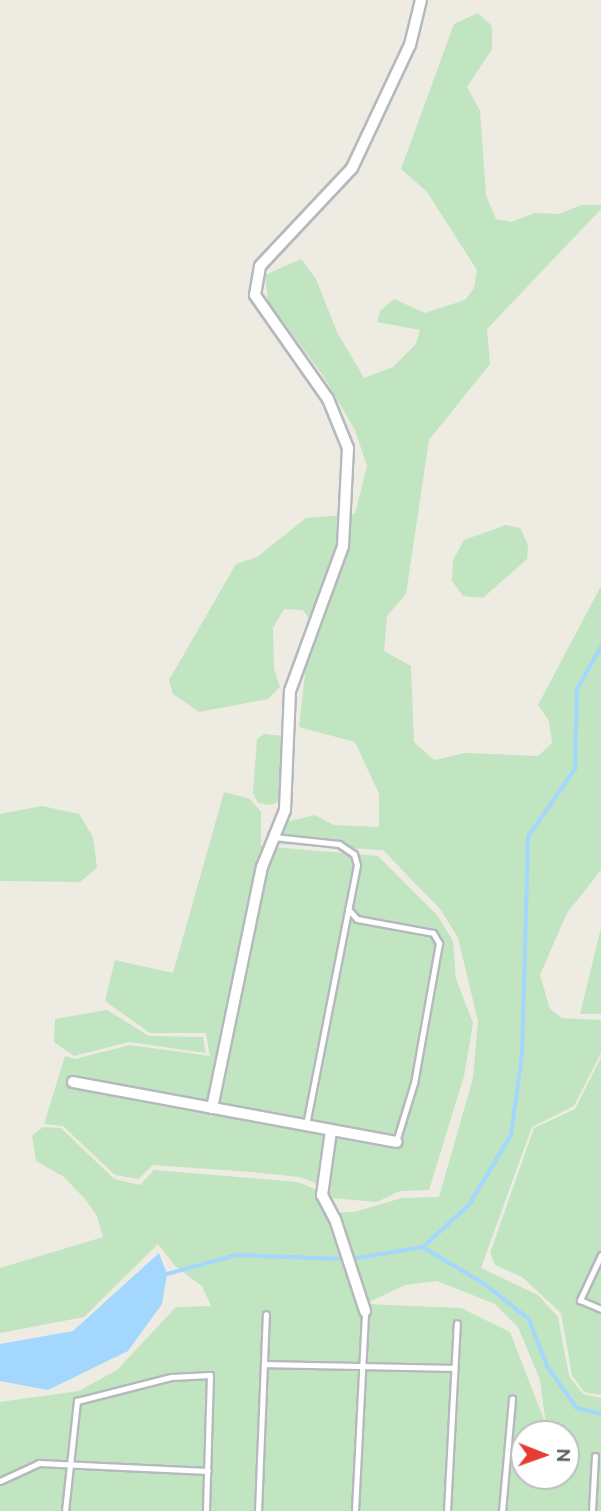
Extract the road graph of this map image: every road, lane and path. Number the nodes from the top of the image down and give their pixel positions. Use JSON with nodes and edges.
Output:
{"nodes":[{"id":1,"x":421,"y":0,"type":"edge"},
{"id":2,"x":274,"y":837,"type":"junction"},
{"id":3,"x":348,"y":909,"type":"junction"},
{"id":4,"x":73,"y":1082,"type":"dead end"},
{"id":5,"x":212,"y":1108,"type":"junction"},
{"id":6,"x":306,"y":1126,"type":"junction"},
{"id":7,"x":331,"y":1131,"type":"junction"},
{"id":8,"x":396,"y":1142,"type":"joint"},
{"id":9,"x":601,"y":1255,"type":"edge"},
{"id":10,"x":601,"y":1309,"type":"edge"},
{"id":11,"x":365,"y":1311,"type":"joint"},
{"id":12,"x":266,"y":1314,"type":"dead end"},
{"id":13,"x":457,"y":1323,"type":"dead end"},
{"id":14,"x":362,"y":1363,"type":"junction"},
{"id":15,"x":264,"y":1364,"type":"junction"},
{"id":16,"x":454,"y":1368,"type":"junction"},
{"id":17,"x":512,"y":1398,"type":"dead end"},
{"id":18,"x":595,"y":1456,"type":"dead end"},
{"id":19,"x":69,"y":1463,"type":"junction"},
{"id":20,"x":208,"y":1471,"type":"junction"},
{"id":21,"x":0,"y":1481,"type":"edge"},
{"id":22,"x":65,"y":1511,"type":"edge"},
{"id":23,"x":206,"y":1511,"type":"edge"},
{"id":24,"x":258,"y":1511,"type":"edge"},
{"id":25,"x":355,"y":1511,"type":"edge"},
{"id":26,"x":447,"y":1511,"type":"edge"},
{"id":27,"x":502,"y":1511,"type":"edge"},
{"id":28,"x":592,"y":1511,"type":"edge"}],
"edges":[{"from":1,"to":2,"type":"street"},
{"from":2,"to":3,"type":"lane"},
{"from":2,"to":5,"type":"street"},
{"from":3,"to":6,"type":"lane"},
{"from":3,"to":8,"type":"lane"},
{"from":4,"to":5,"type":"street"},
{"from":5,"to":6,"type":"street"},
{"from":6,"to":7,"type":"street"},
{"from":7,"to":8,"type":"street"},
{"from":7,"to":11,"type":"street"},
{"from":9,"to":10,"type":"lane"},
{"from":11,"to":14,"type":"lane"},
{"from":12,"to":15,"type":"lane"},
{"from":13,"to":16,"type":"lane"},
{"from":14,"to":15,"type":"lane"},
{"from":14,"to":16,"type":"lane"},
{"from":14,"to":25,"type":"lane"},
{"from":15,"to":24,"type":"lane"},
{"from":16,"to":26,"type":"lane"},
{"from":17,"to":27,"type":"lane"},
{"from":18,"to":28,"type":"lane"},
{"from":19,"to":20,"type":"lane"},
{"from":19,"to":20,"type":"lane"},
{"from":19,"to":21,"type":"lane"},
{"from":19,"to":22,"type":"lane"},
{"from":20,"to":23,"type":"lane"}]}
